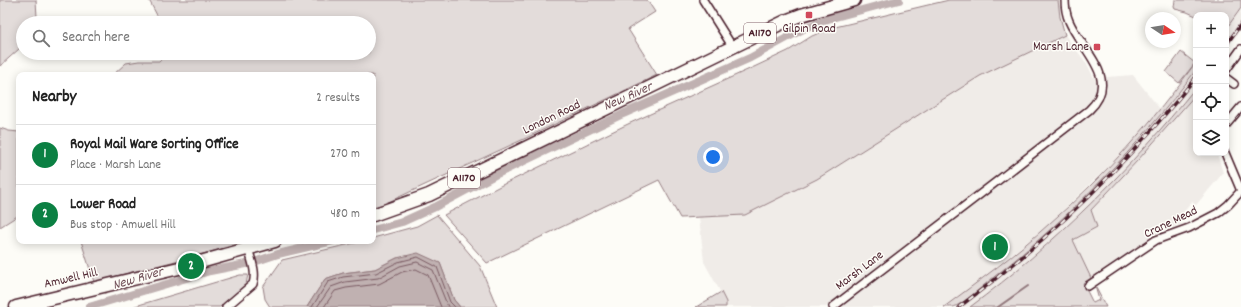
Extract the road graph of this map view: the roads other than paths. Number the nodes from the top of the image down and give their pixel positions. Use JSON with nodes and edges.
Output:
{"nodes":[{"id":1,"x":703,"y":0,"type":"edge"},
{"id":2,"x":854,"y":0,"type":"edge"},
{"id":3,"x":1065,"y":0,"type":"edge"},
{"id":4,"x":732,"y":46,"type":"junction"},
{"id":5,"x":1241,"y":49,"type":"edge"},
{"id":6,"x":1229,"y":66,"type":"edge"},
{"id":7,"x":1229,"y":80,"type":"edge"},
{"id":8,"x":1234,"y":84,"type":"dead end"},
{"id":9,"x":1241,"y":107,"type":"edge"},
{"id":10,"x":1229,"y":121,"type":"edge"},
{"id":11,"x":1226,"y":156,"type":"edge"},
{"id":12,"x":1241,"y":191,"type":"edge"},
{"id":13,"x":376,"y":214,"type":"edge"},
{"id":14,"x":269,"y":244,"type":"edge"},
{"id":15,"x":250,"y":253,"type":"junction"},
{"id":16,"x":1088,"y":286,"type":"dead end"},
{"id":17,"x":16,"y":307,"type":"edge"},
{"id":18,"x":226,"y":307,"type":"edge"},
{"id":19,"x":833,"y":307,"type":"edge"}],
"edges":[{"from":1,"to":4,"type":"street"},
{"from":2,"to":4,"type":"main road","name":"London Road","number":"A1170"},
{"from":3,"to":19,"type":"street","name":"Marsh Lane"},
{"from":4,"to":13,"type":"main road","name":"London Road","number":"A1170"},
{"from":5,"to":6,"type":"street"},
{"from":7,"to":8,"type":"street"},
{"from":9,"to":10,"type":"street"},
{"from":11,"to":12,"type":"street","name":"Crane Mead"},
{"from":12,"to":16,"type":"street","name":"Crane Mead"},
{"from":14,"to":15,"type":"main road"},
{"from":15,"to":17,"type":"main road","name":"Amwell Hill"},
{"from":15,"to":18,"type":"street"}]}
